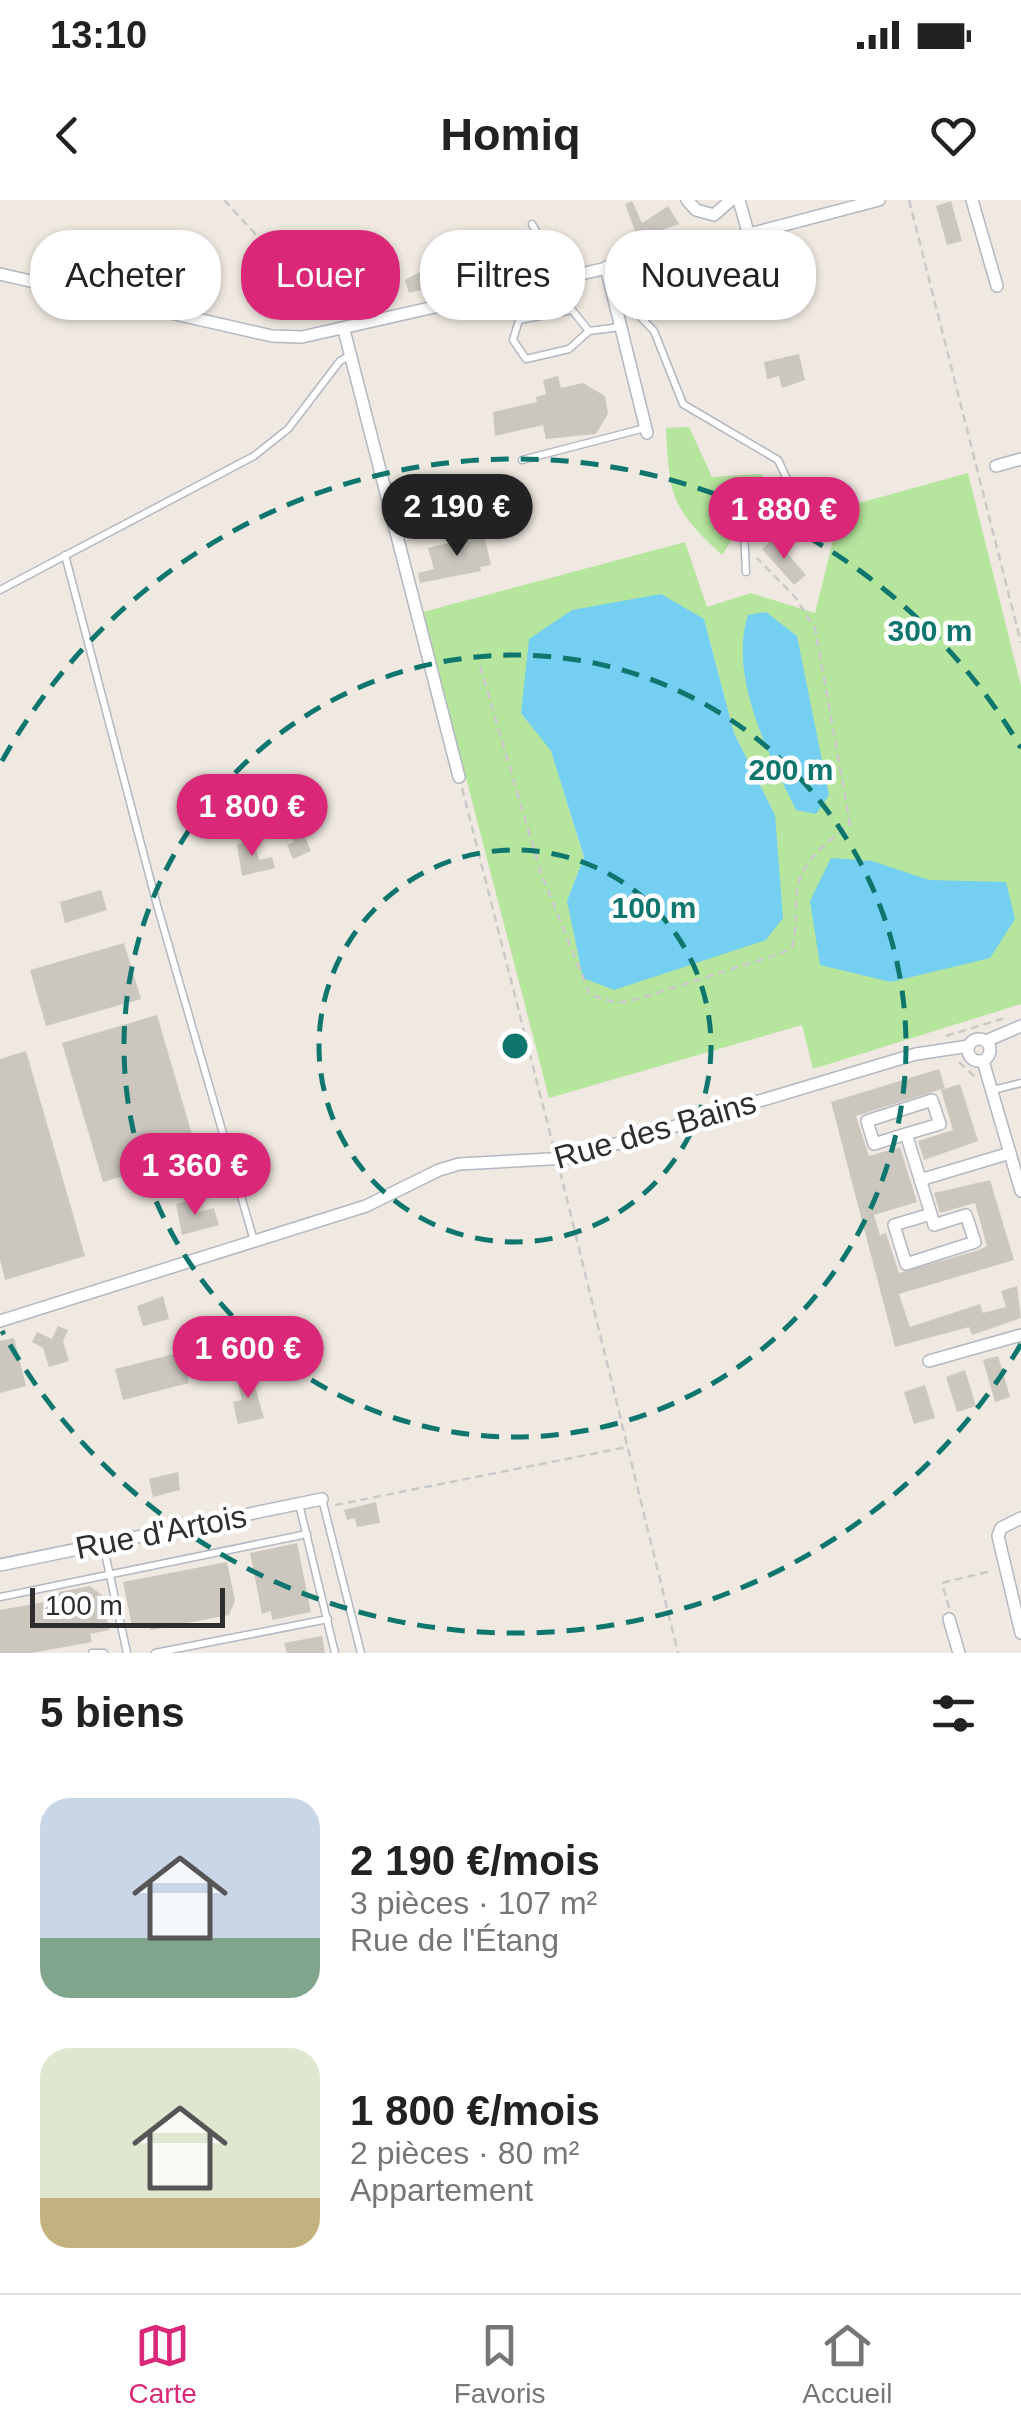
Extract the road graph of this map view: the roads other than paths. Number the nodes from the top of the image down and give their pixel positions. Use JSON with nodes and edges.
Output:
{"nodes":[{"id":1,"x":687,"y":200,"type":"edge"},
{"id":2,"x":731,"y":200,"type":"edge"},
{"id":3,"x":739,"y":200,"type":"edge"},
{"id":4,"x":880,"y":200,"type":"edge"},
{"id":5,"x":972,"y":200,"type":"edge"},
{"id":6,"x":532,"y":224,"type":"dead end"},
{"id":7,"x":535,"y":230,"type":"edge"},
{"id":8,"x":747,"y":230,"type":"edge"},
{"id":9,"x":771,"y":230,"type":"edge"},
{"id":10,"x":0,"y":274,"type":"edge"},
{"id":11,"x":996,"y":286,"type":"dead end"},
{"id":12,"x":420,"y":312,"type":"edge"},
{"id":13,"x":618,"y":320,"type":"edge"},
{"id":14,"x":642,"y":320,"type":"edge"},
{"id":15,"x":620,"y":327,"type":"junction"},
{"id":16,"x":344,"y":330,"type":"junction"},
{"id":17,"x":589,"y":331,"type":"junction"},
{"id":18,"x":351,"y":355,"type":"junction"},
{"id":19,"x":646,"y":431,"type":"joint"},
{"id":20,"x":1021,"y":459,"type":"edge"},
{"id":21,"x":522,"y":460,"type":"dead end"},
{"id":22,"x":996,"y":466,"type":"dead end"},
{"id":23,"x":472,"y":506,"type":"dead end"},
{"id":24,"x":395,"y":526,"type":"junction"},
{"id":25,"x":65,"y":555,"type":"junction"},
{"id":26,"x":746,"y":572,"type":"dead end"},
{"id":27,"x":0,"y":590,"type":"edge"},
{"id":28,"x":459,"y":777,"type":"road end"},
{"id":29,"x":1021,"y":1026,"type":"edge"},
{"id":30,"x":986,"y":1041,"type":"junction"},
{"id":31,"x":970,"y":1046,"type":"junction"},
{"id":32,"x":983,"y":1061,"type":"junction"},
{"id":33,"x":1021,"y":1082,"type":"edge"},
{"id":34,"x":990,"y":1086,"type":"junction"},
{"id":35,"x":906,"y":1134,"type":"junction"},
{"id":36,"x":1010,"y":1152,"type":"junction"},
{"id":37,"x":920,"y":1180,"type":"junction"},
{"id":38,"x":1021,"y":1191,"type":"edge"},
{"id":39,"x":931,"y":1214,"type":"junction"},
{"id":40,"x":254,"y":1241,"type":"junction"},
{"id":41,"x":0,"y":1320,"type":"edge"},
{"id":42,"x":1021,"y":1334,"type":"edge"},
{"id":43,"x":929,"y":1362,"type":"dead end"},
{"id":44,"x":323,"y":1503,"type":"joint"},
{"id":45,"x":299,"y":1504,"type":"junction"},
{"id":46,"x":1021,"y":1518,"type":"edge"},
{"id":47,"x":306,"y":1534,"type":"junction"},
{"id":48,"x":103,"y":1543,"type":"junction"},
{"id":49,"x":0,"y":1565,"type":"edge"},
{"id":50,"x":110,"y":1574,"type":"junction"},
{"id":51,"x":0,"y":1597,"type":"edge"},
{"id":52,"x":949,"y":1619,"type":"road end"},
{"id":53,"x":328,"y":1620,"type":"junction"},
{"id":54,"x":1021,"y":1634,"type":"edge"},
{"id":55,"x":92,"y":1653,"type":"edge"},
{"id":56,"x":104,"y":1653,"type":"edge"},
{"id":57,"x":127,"y":1653,"type":"edge"},
{"id":58,"x":154,"y":1653,"type":"edge"},
{"id":59,"x":336,"y":1653,"type":"edge"},
{"id":60,"x":361,"y":1653,"type":"edge"},
{"id":61,"x":958,"y":1653,"type":"edge"}],
"edges":[{"from":1,"to":2,"type":"street"},
{"from":3,"to":8,"type":"street"},
{"from":4,"to":9,"type":"street"},
{"from":5,"to":11,"type":"street"},
{"from":6,"to":7,"type":"lane"},
{"from":10,"to":16,"type":"street"},
{"from":12,"to":16,"type":"street"},
{"from":13,"to":15,"type":"street"},
{"from":14,"to":26,"type":"lane"},
{"from":15,"to":17,"type":"lane"},
{"from":15,"to":19,"type":"street"},
{"from":16,"to":18,"type":"street"},
{"from":17,"to":17,"type":"lane"},
{"from":18,"to":24,"type":"street"},
{"from":18,"to":25,"type":"lane"},
{"from":19,"to":21,"type":"lane"},
{"from":20,"to":22,"type":"street"},
{"from":23,"to":24,"type":"lane"},
{"from":24,"to":28,"type":"street"},
{"from":25,"to":27,"type":"lane"},
{"from":25,"to":40,"type":"lane"},
{"from":29,"to":30,"type":"street"},
{"from":30,"to":31,"type":"street"},
{"from":30,"to":32,"type":"street"},
{"from":31,"to":32,"type":"street"},
{"from":31,"to":40,"type":"street","name":"Rue des Bains"},
{"from":32,"to":34,"type":"street"},
{"from":33,"to":34,"type":"lane"},
{"from":34,"to":36,"type":"street"},
{"from":35,"to":35,"type":"street"},
{"from":35,"to":37,"type":"street"},
{"from":36,"to":37,"type":"street"},
{"from":36,"to":38,"type":"street"},
{"from":37,"to":39,"type":"street"},
{"from":39,"to":39,"type":"street"},
{"from":40,"to":41,"type":"street","name":"Rue des Bains"},
{"from":42,"to":43,"type":"street"},
{"from":44,"to":45,"type":"street","name":"Rue d'Artois"},
{"from":44,"to":60,"type":"lane"},
{"from":45,"to":47,"type":"lane"},
{"from":45,"to":48,"type":"street","name":"Rue d'Artois"},
{"from":46,"to":54,"type":"street"},
{"from":47,"to":50,"type":"lane"},
{"from":47,"to":53,"type":"lane"},
{"from":48,"to":49,"type":"street","name":"Rue d'Artois"},
{"from":48,"to":50,"type":"lane"},
{"from":50,"to":51,"type":"lane"},
{"from":50,"to":57,"type":"lane"},
{"from":52,"to":61,"type":"street"},
{"from":53,"to":58,"type":"lane"},
{"from":53,"to":59,"type":"lane"},
{"from":55,"to":56,"type":"lane"}]}
